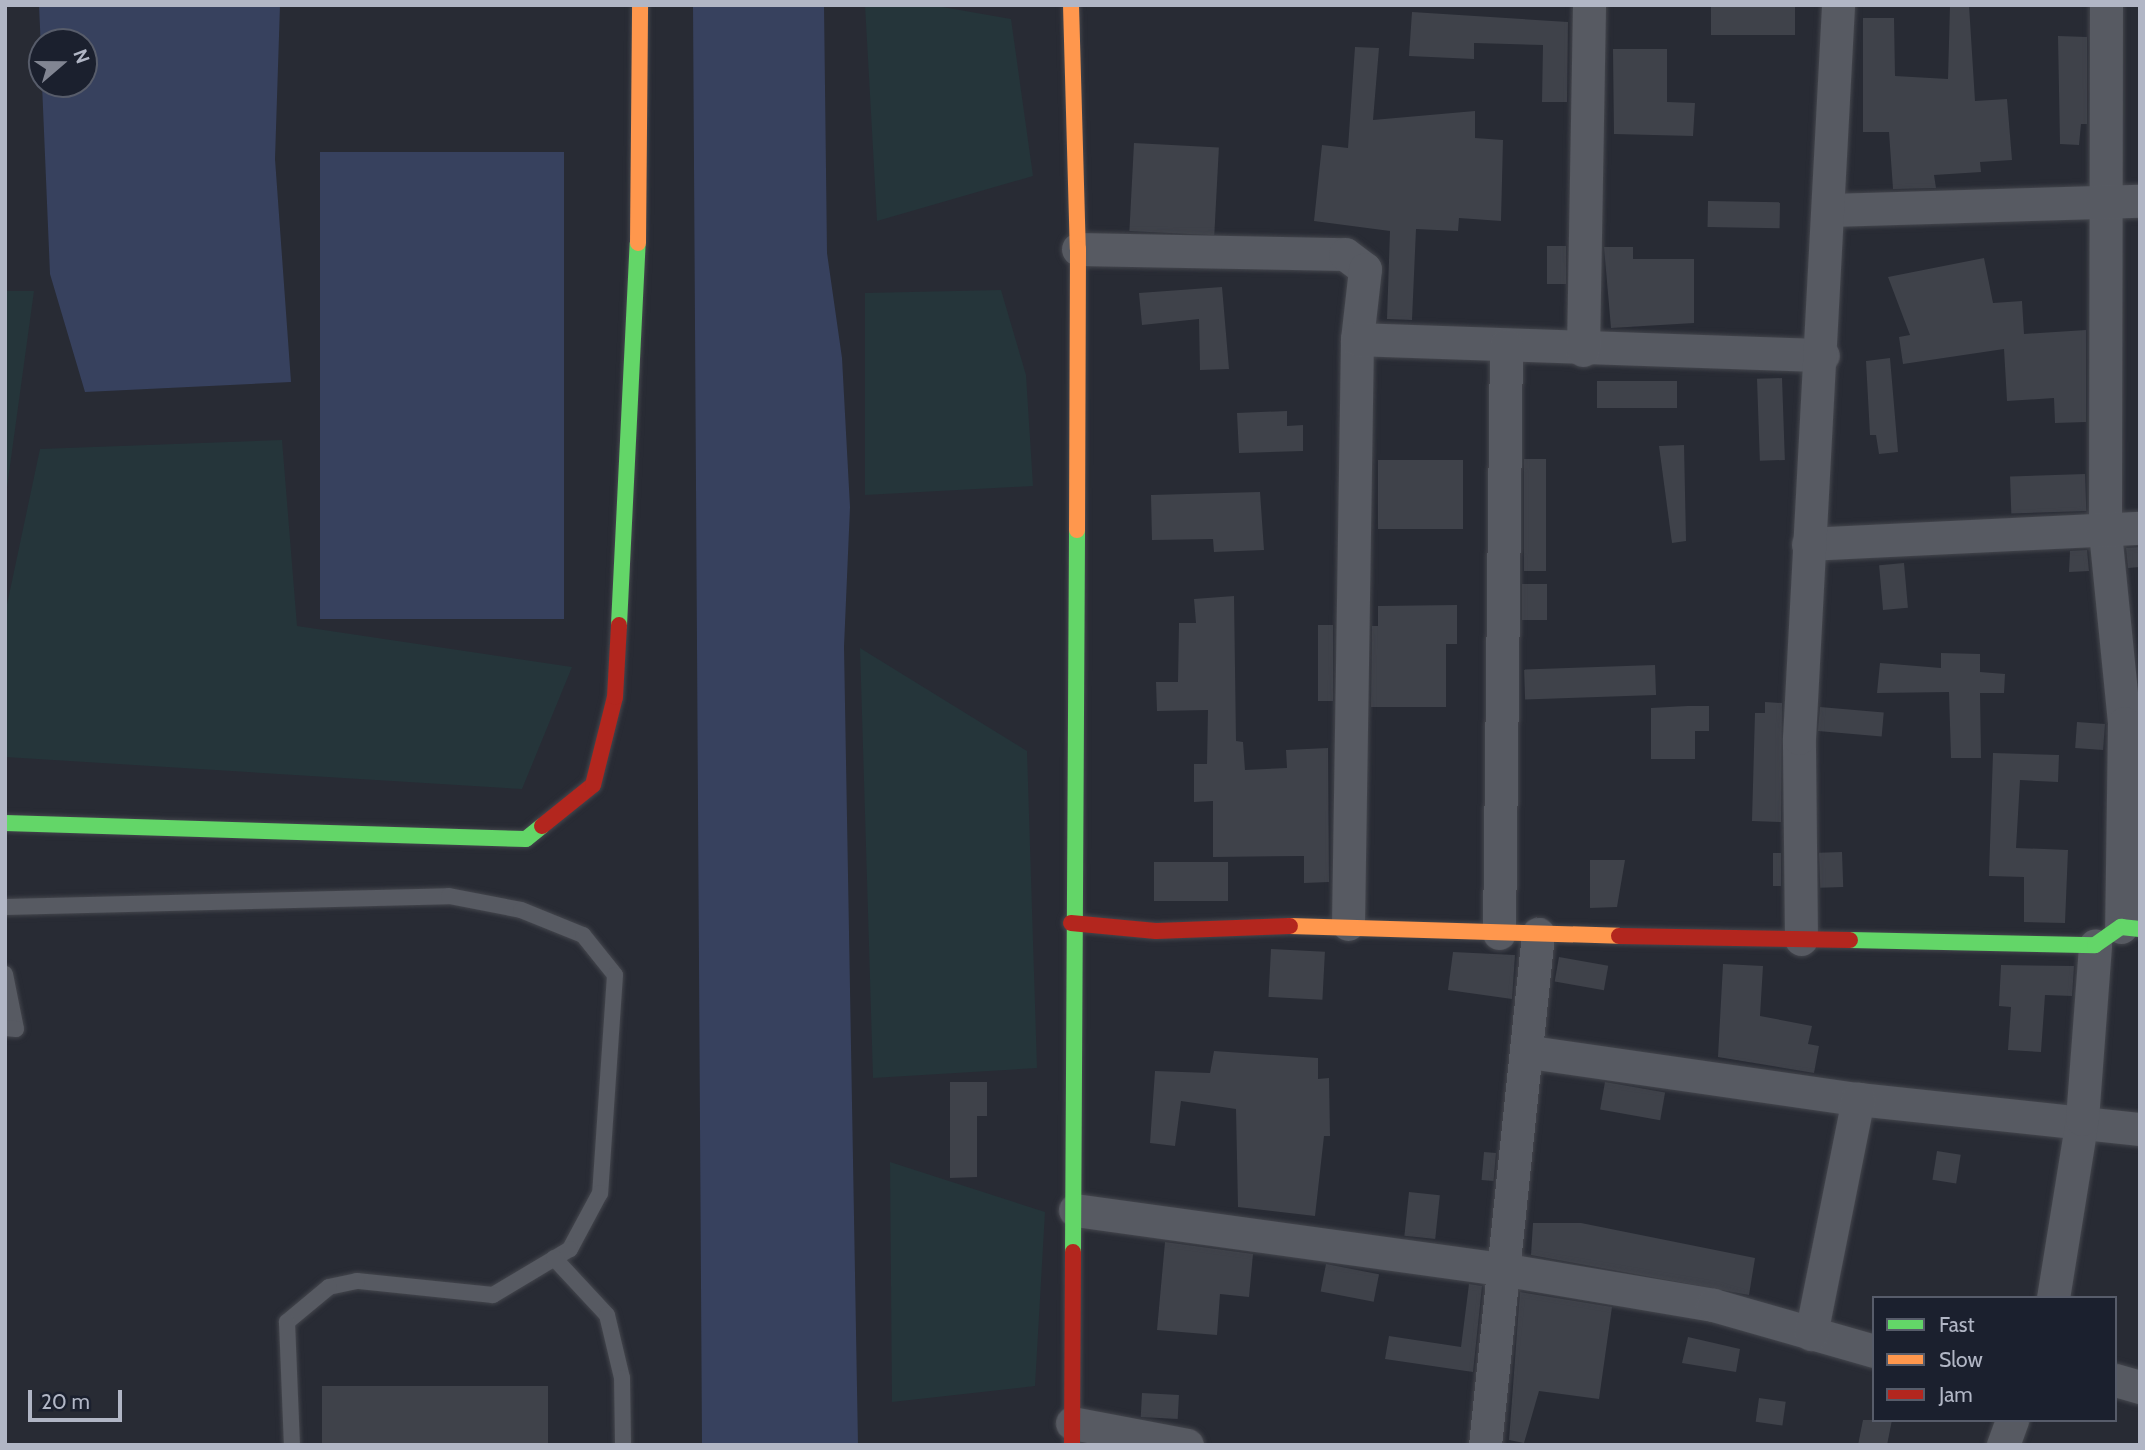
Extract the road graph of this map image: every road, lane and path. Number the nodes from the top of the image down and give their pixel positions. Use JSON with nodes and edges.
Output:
{"nodes":[{"id":1,"x":640,"y":5,"type":"edge"},
{"id":2,"x":1071,"y":5,"type":"edge"},
{"id":3,"x":1589,"y":5,"type":"edge"},
{"id":4,"x":1838,"y":5,"type":"edge"},
{"id":5,"x":2106,"y":5,"type":"edge"},
{"id":6,"x":2140,"y":201,"type":"edge"},
{"id":7,"x":2104,"y":202,"type":"junction"},
{"id":8,"x":1830,"y":210,"type":"junction"},
{"id":9,"x":1078,"y":249,"type":"junction"},
{"id":10,"x":1357,"y":339,"type":"junction"},
{"id":11,"x":1506,"y":345,"type":"junction"},
{"id":12,"x":1583,"y":350,"type":"junction"},
{"id":13,"x":1823,"y":355,"type":"junction"},
{"id":14,"x":2140,"y":528,"type":"edge"},
{"id":15,"x":2105,"y":532,"type":"junction"},
{"id":16,"x":1808,"y":544,"type":"junction"},
{"id":17,"x":5,"y":823,"type":"edge"},
{"id":18,"x":5,"y":907,"type":"edge"},
{"id":19,"x":1071,"y":923,"type":"junction"},
{"id":20,"x":1348,"y":924,"type":"junction"},
{"id":21,"x":1499,"y":933,"type":"junction"},
{"id":22,"x":2119,"y":933,"type":"edge"},
{"id":23,"x":1538,"y":934,"type":"junction"},
{"id":24,"x":1801,"y":939,"type":"junction"},
{"id":25,"x":5,"y":974,"type":"edge"},
{"id":26,"x":5,"y":1028,"type":"edge"},
{"id":27,"x":1530,"y":1052,"type":"junction"},
{"id":28,"x":1858,"y":1099,"type":"junction"},
{"id":29,"x":2082,"y":1119,"type":"junction"},
{"id":30,"x":2140,"y":1129,"type":"edge"},
{"id":31,"x":1075,"y":1210,"type":"junction"},
{"id":32,"x":554,"y":1258,"type":"junction"},
{"id":33,"x":1507,"y":1270,"type":"junction"},
{"id":34,"x":2053,"y":1296,"type":"edge"},
{"id":35,"x":1811,"y":1334,"type":"junction"},
{"id":36,"x":1872,"y":1350,"type":"edge"},
{"id":37,"x":2117,"y":1381,"type":"edge"},
{"id":38,"x":2140,"y":1387,"type":"edge"},
{"id":39,"x":2011,"y":1422,"type":"edge"},
{"id":40,"x":1072,"y":1434,"type":"edge"},
{"id":41,"x":292,"y":1445,"type":"edge"},
{"id":42,"x":623,"y":1445,"type":"edge"},
{"id":43,"x":1187,"y":1445,"type":"edge"},
{"id":44,"x":1485,"y":1445,"type":"edge"},
{"id":45,"x":2003,"y":1445,"type":"edge"}],
"edges":[{"from":1,"to":17,"type":"street"},
{"from":2,"to":9,"type":"street"},
{"from":3,"to":12,"type":"street"},
{"from":4,"to":8,"type":"street"},
{"from":5,"to":7,"type":"street"},
{"from":6,"to":7,"type":"street"},
{"from":7,"to":8,"type":"street"},
{"from":7,"to":15,"type":"street"},
{"from":8,"to":13,"type":"street"},
{"from":9,"to":10,"type":"street"},
{"from":9,"to":19,"type":"street"},
{"from":10,"to":11,"type":"street"},
{"from":10,"to":20,"type":"street"},
{"from":11,"to":12,"type":"street"},
{"from":11,"to":21,"type":"street"},
{"from":12,"to":13,"type":"street"},
{"from":13,"to":16,"type":"street"},
{"from":14,"to":15,"type":"street"},
{"from":15,"to":16,"type":"street"},
{"from":15,"to":22,"type":"street"},
{"from":16,"to":24,"type":"street"},
{"from":18,"to":32,"type":"lane"},
{"from":19,"to":20,"type":"street"},
{"from":19,"to":31,"type":"street"},
{"from":20,"to":21,"type":"street"},
{"from":21,"to":23,"type":"street"},
{"from":22,"to":24,"type":"street"},
{"from":22,"to":29,"type":"street"},
{"from":23,"to":24,"type":"street"},
{"from":23,"to":27,"type":"street"},
{"from":25,"to":26,"type":"lane"},
{"from":27,"to":28,"type":"street"},
{"from":27,"to":33,"type":"street"},
{"from":28,"to":29,"type":"street"},
{"from":28,"to":35,"type":"street"},
{"from":29,"to":30,"type":"street"},
{"from":29,"to":34,"type":"street"},
{"from":31,"to":33,"type":"street"},
{"from":31,"to":40,"type":"street"},
{"from":32,"to":41,"type":"lane"},
{"from":32,"to":42,"type":"lane"},
{"from":33,"to":35,"type":"street"},
{"from":33,"to":44,"type":"street"},
{"from":35,"to":36,"type":"street"},
{"from":37,"to":38,"type":"street"},
{"from":39,"to":45,"type":"street"},
{"from":40,"to":43,"type":"street"}]}
